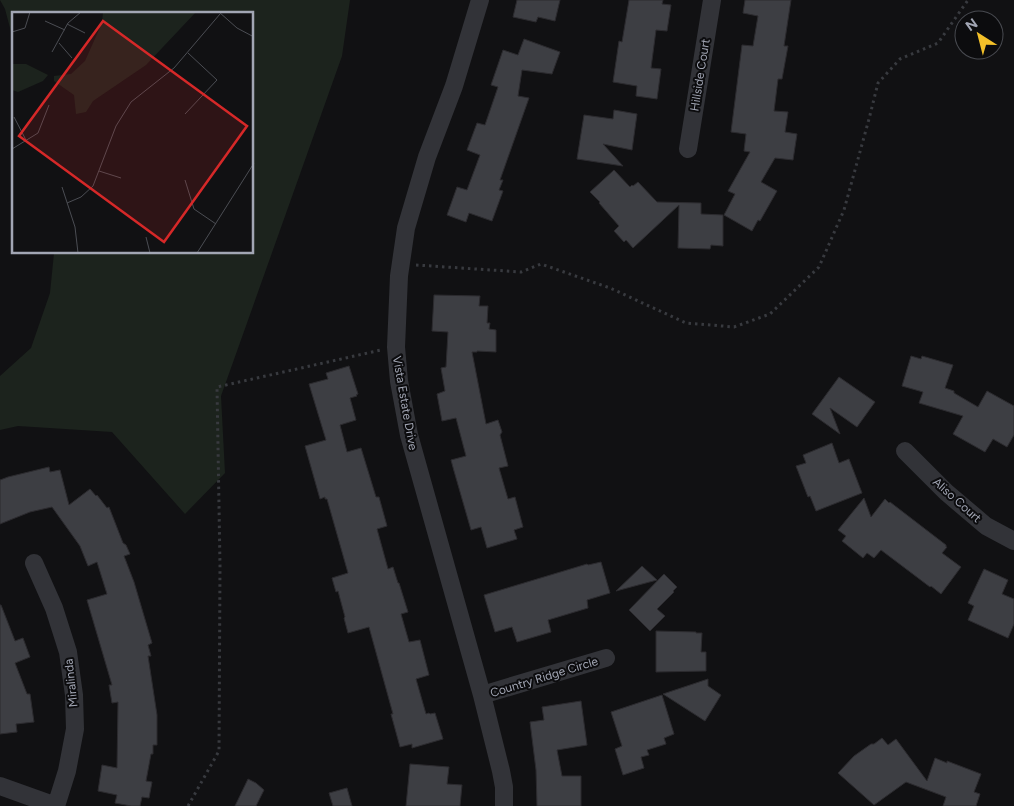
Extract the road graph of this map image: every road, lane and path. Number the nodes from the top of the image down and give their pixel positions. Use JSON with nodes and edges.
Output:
{"nodes":[{"id":1,"x":480,"y":0,"type":"edge"},
{"id":2,"x":712,"y":0,"type":"edge"},
{"id":3,"x":968,"y":0,"type":"edge"},
{"id":4,"x":688,"y":149,"type":"dead end"},
{"id":5,"x":401,"y":264,"type":"junction"},
{"id":6,"x":396,"y":347,"type":"junction"},
{"id":7,"x":905,"y":451,"type":"dead end"},
{"id":8,"x":1014,"y":541,"type":"edge"},
{"id":9,"x":34,"y":563,"type":"dead end"},
{"id":10,"x":606,"y":658,"type":"dead end"},
{"id":11,"x":482,"y":695,"type":"junction"},
{"id":12,"x":0,"y":786,"type":"edge"},
{"id":13,"x":56,"y":806,"type":"edge"},
{"id":14,"x":188,"y":806,"type":"edge"},
{"id":15,"x":504,"y":806,"type":"edge"}],
"edges":[{"from":1,"to":5,"type":"street","name":"Vista Estate Drive"},
{"from":2,"to":4,"type":"street","name":"Hillside Court"},
{"from":3,"to":5,"type":"path"},
{"from":5,"to":6,"type":"street","name":"Vista Estate Drive"},
{"from":6,"to":11,"type":"street","name":"Vista Estate Drive"},
{"from":6,"to":14,"type":"path"},
{"from":7,"to":8,"type":"street","name":"Aliso Court"},
{"from":9,"to":13,"type":"street","name":"Miralinda"},
{"from":10,"to":11,"type":"street","name":"Country Ridge Circle"},
{"from":11,"to":15,"type":"street","name":"Vista Estate Drive"},
{"from":12,"to":13,"type":"street"}]}
